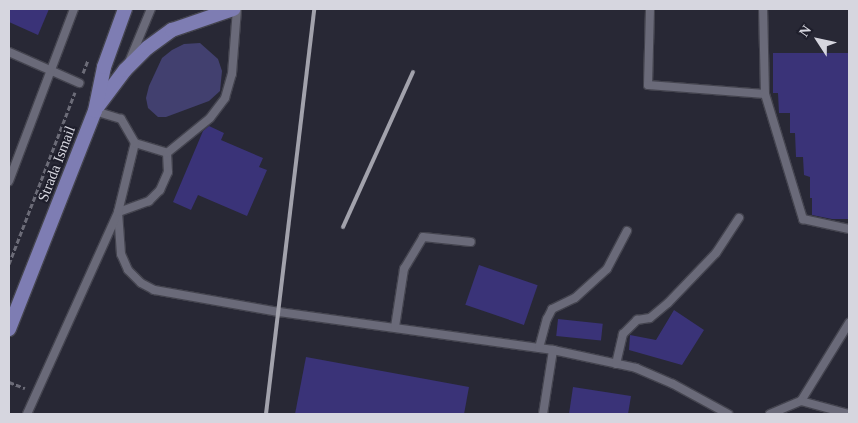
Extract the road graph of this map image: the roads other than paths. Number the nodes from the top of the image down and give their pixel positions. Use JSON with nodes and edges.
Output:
{"nodes":[{"id":1,"x":74,"y":9,"type":"edge"},
{"id":2,"x":125,"y":9,"type":"edge"},
{"id":3,"x":151,"y":9,"type":"edge"},
{"id":4,"x":233,"y":9,"type":"edge"},
{"id":5,"x":237,"y":9,"type":"edge"},
{"id":6,"x":650,"y":9,"type":"edge"},
{"id":7,"x":763,"y":9,"type":"edge"},
{"id":8,"x":9,"y":52,"type":"edge"},
{"id":9,"x":51,"y":69,"type":"junction"},
{"id":10,"x":125,"y":70,"type":"junction"},
{"id":11,"x":79,"y":83,"type":"road end"},
{"id":12,"x":765,"y":94,"type":"junction"},
{"id":13,"x":95,"y":111,"type":"junction"},
{"id":14,"x":135,"y":144,"type":"junction"},
{"id":15,"x":167,"y":152,"type":"junction"},
{"id":16,"x":9,"y":181,"type":"edge"},
{"id":17,"x":118,"y":212,"type":"junction"},
{"id":18,"x":739,"y":218,"type":"dead end"},
{"id":19,"x":849,"y":229,"type":"edge"},
{"id":20,"x":627,"y":231,"type":"dead end"},
{"id":21,"x":471,"y":242,"type":"dead end"},
{"id":22,"x":849,"y":323,"type":"edge"},
{"id":23,"x":395,"y":327,"type":"junction"},
{"id":24,"x":9,"y":328,"type":"edge"},
{"id":25,"x":538,"y":348,"type":"junction"},
{"id":26,"x":553,"y":350,"type":"junction"},
{"id":27,"x":616,"y":364,"type":"junction"},
{"id":28,"x":801,"y":401,"type":"junction"},
{"id":29,"x":27,"y":414,"type":"edge"},
{"id":30,"x":543,"y":414,"type":"edge"},
{"id":31,"x":728,"y":414,"type":"edge"},
{"id":32,"x":770,"y":414,"type":"edge"},
{"id":33,"x":849,"y":414,"type":"edge"}],
"edges":[{"from":1,"to":9,"type":"lane"},
{"from":2,"to":13,"type":"main road","name":"Strada Ismail"},
{"from":3,"to":10,"type":"lane"},
{"from":4,"to":10,"type":"main road"},
{"from":5,"to":15,"type":"lane"},
{"from":6,"to":12,"type":"lane"},
{"from":7,"to":12,"type":"lane"},
{"from":8,"to":9,"type":"lane"},
{"from":9,"to":11,"type":"lane"},
{"from":9,"to":16,"type":"lane"},
{"from":10,"to":13,"type":"main road"},
{"from":12,"to":19,"type":"lane"},
{"from":13,"to":14,"type":"lane"},
{"from":13,"to":24,"type":"main road","name":"Strada Ismail"},
{"from":14,"to":15,"type":"lane"},
{"from":14,"to":17,"type":"lane"},
{"from":15,"to":17,"type":"lane"},
{"from":17,"to":23,"type":"lane"},
{"from":17,"to":29,"type":"lane"},
{"from":18,"to":27,"type":"lane"},
{"from":20,"to":25,"type":"lane"},
{"from":21,"to":23,"type":"lane"},
{"from":22,"to":28,"type":"lane"},
{"from":23,"to":25,"type":"lane"},
{"from":25,"to":26,"type":"lane"},
{"from":26,"to":27,"type":"lane"},
{"from":26,"to":30,"type":"lane"},
{"from":27,"to":31,"type":"lane"},
{"from":28,"to":32,"type":"lane"},
{"from":28,"to":33,"type":"lane"}]}
